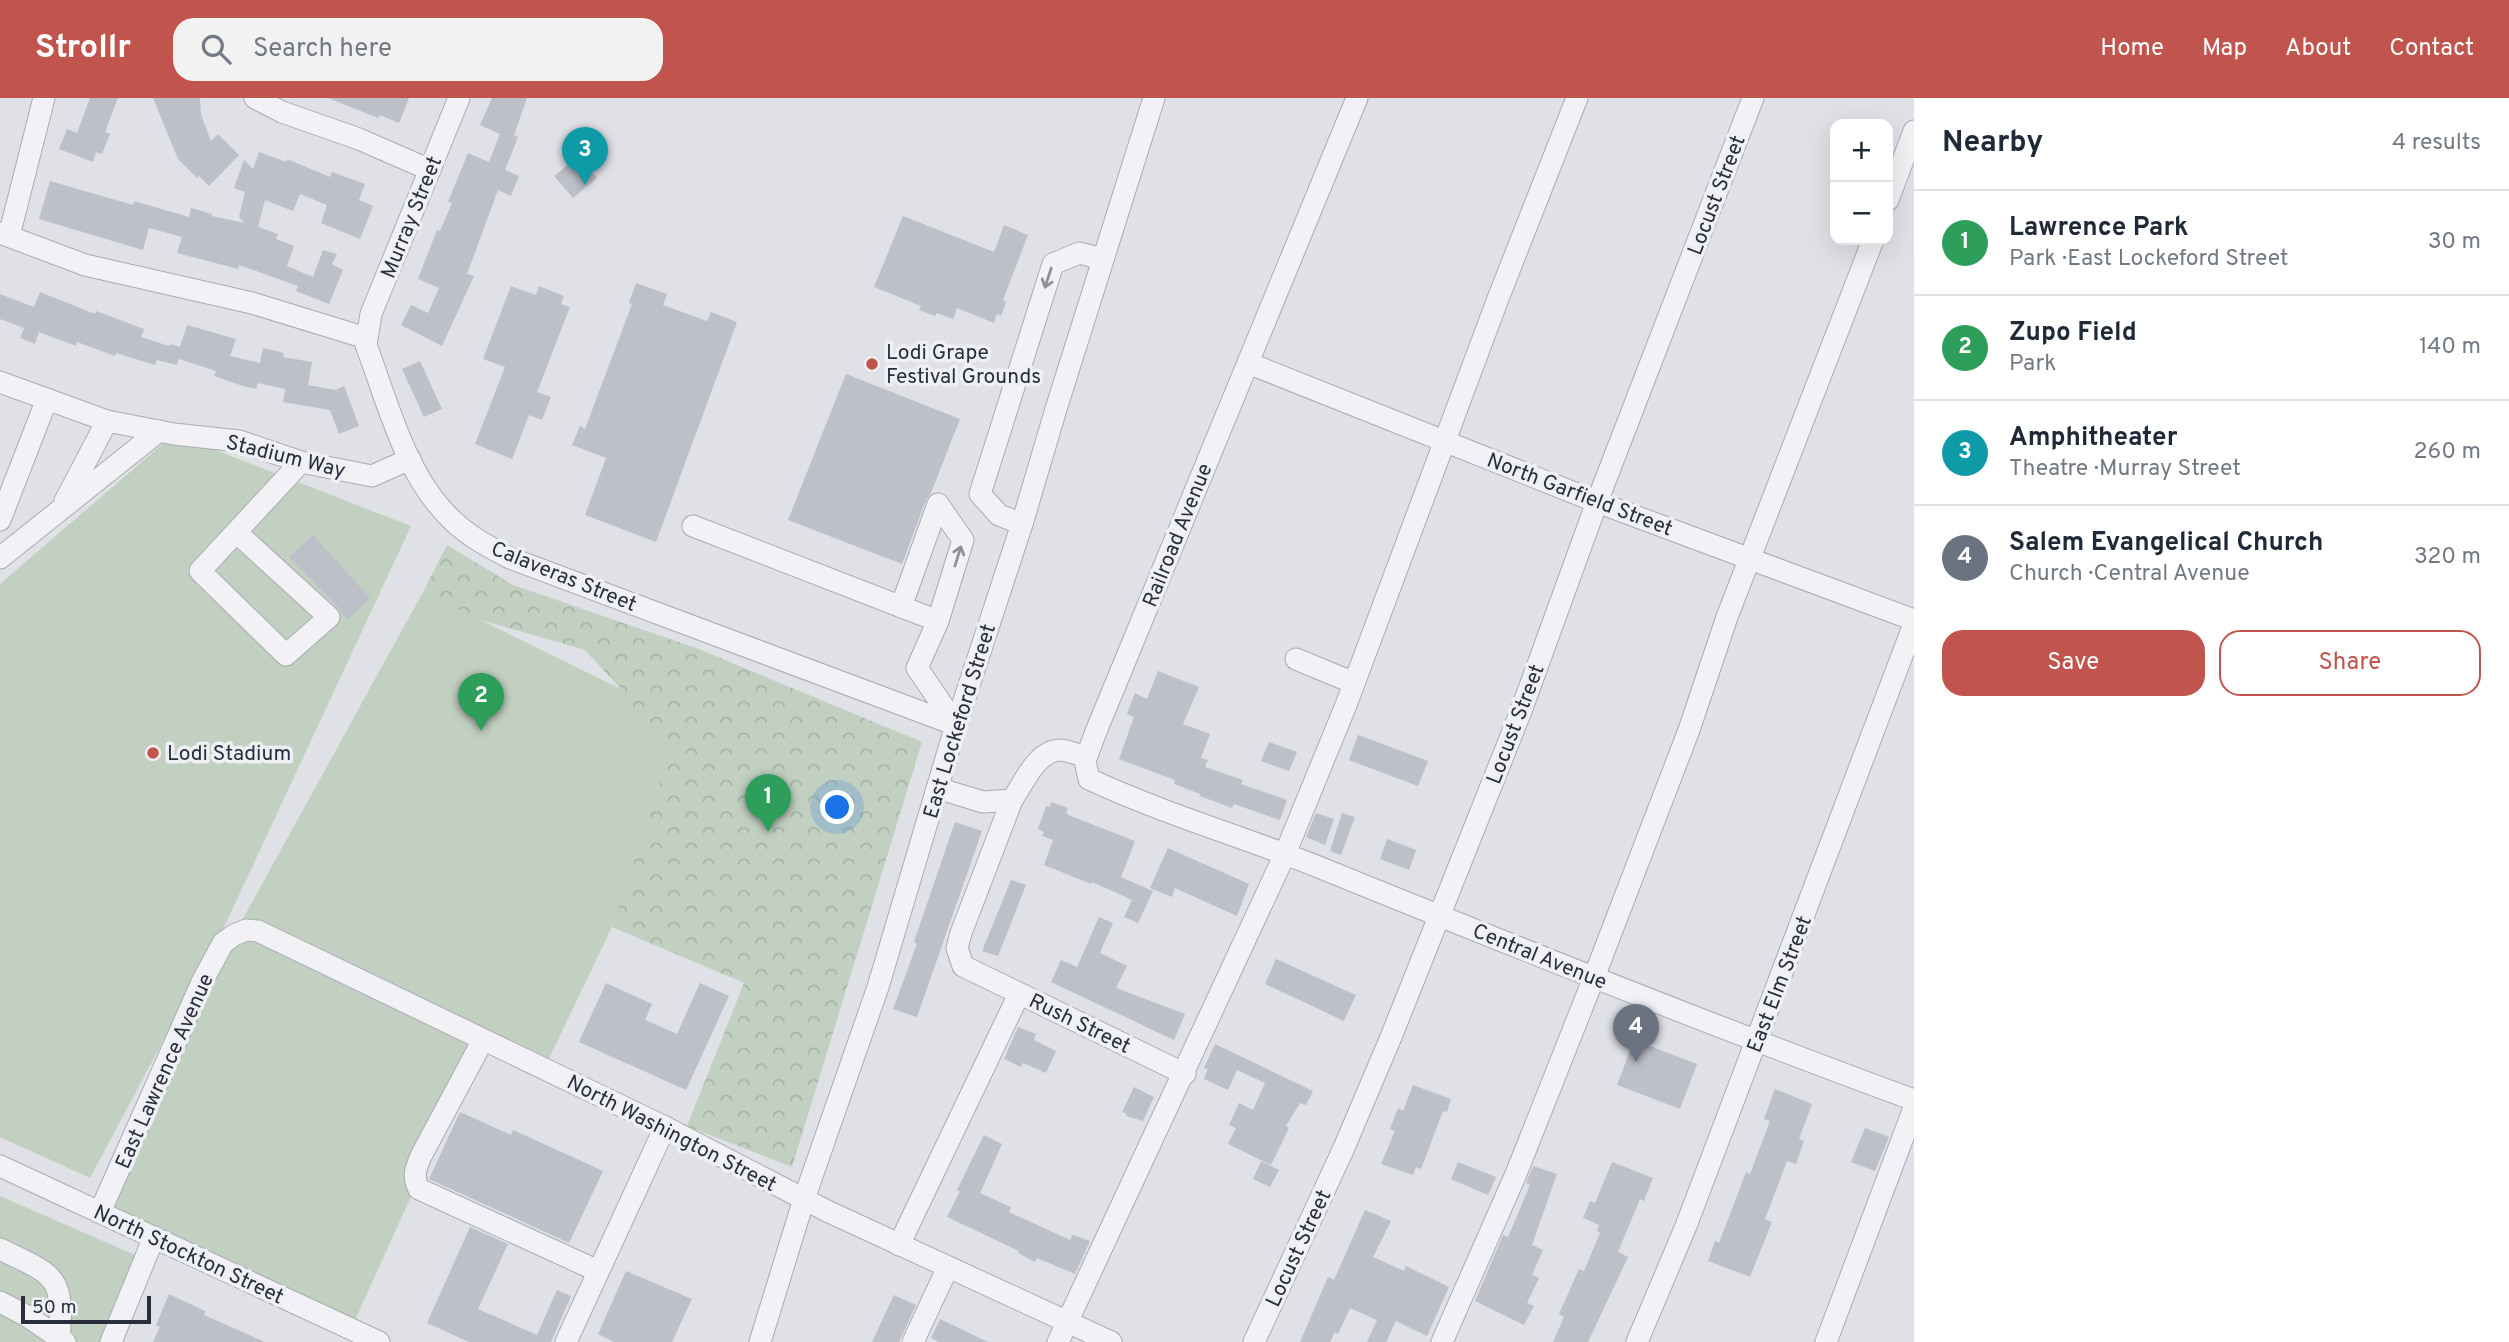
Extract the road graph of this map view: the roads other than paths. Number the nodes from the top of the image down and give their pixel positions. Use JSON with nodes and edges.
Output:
{"nodes":[{"id":1,"x":44,"y":98,"type":"edge"},
{"id":2,"x":255,"y":98,"type":"edge"},
{"id":3,"x":459,"y":98,"type":"edge"},
{"id":4,"x":1154,"y":98,"type":"edge"},
{"id":5,"x":1357,"y":98,"type":"edge"},
{"id":6,"x":1577,"y":98,"type":"edge"},
{"id":7,"x":1753,"y":98,"type":"edge"},
{"id":8,"x":1914,"y":131,"type":"edge"},
{"id":9,"x":430,"y":170,"type":"junction"},
{"id":10,"x":1893,"y":187,"type":"edge"},
{"id":11,"x":5,"y":234,"type":"edge"},
{"id":12,"x":1871,"y":245,"type":"edge"},
{"id":13,"x":1103,"y":259,"type":"junction"},
{"id":14,"x":366,"y":338,"type":"junction"},
{"id":15,"x":1248,"y":363,"type":"junction"},
{"id":16,"x":0,"y":382,"type":"edge"},
{"id":17,"x":47,"y":399,"type":"junction"},
{"id":18,"x":107,"y":421,"type":"junction"},
{"id":19,"x":159,"y":431,"type":"junction"},
{"id":20,"x":1445,"y":441,"type":"junction"},
{"id":21,"x":410,"y":459,"type":"junction"},
{"id":22,"x":301,"y":462,"type":"junction"},
{"id":23,"x":1597,"y":502,"type":"junction"},
{"id":24,"x":61,"y":509,"type":"junction"},
{"id":25,"x":0,"y":520,"type":"edge"},
{"id":26,"x":1022,"y":524,"type":"junction"},
{"id":27,"x":693,"y":526,"type":"dead end"},
{"id":28,"x":236,"y":532,"type":"junction"},
{"id":29,"x":0,"y":558,"type":"edge"},
{"id":30,"x":1751,"y":559,"type":"junction"},
{"id":31,"x":901,"y":607,"type":"junction"},
{"id":32,"x":939,"y":621,"type":"junction"},
{"id":33,"x":1914,"y":622,"type":"edge"},
{"id":34,"x":1296,"y":659,"type":"dead end"},
{"id":35,"x":1354,"y":682,"type":"junction"},
{"id":36,"x":956,"y":725,"type":"junction"},
{"id":37,"x":1086,"y":757,"type":"junction"},
{"id":38,"x":937,"y":788,"type":"junction"},
{"id":39,"x":1012,"y":800,"type":"junction"},
{"id":40,"x":1285,"y":854,"type":"junction"},
{"id":41,"x":1439,"y":916,"type":"junction"},
{"id":42,"x":234,"y":935,"type":"joint"},
{"id":43,"x":1593,"y":978,"type":"junction"},
{"id":44,"x":1019,"y":994,"type":"junction"},
{"id":45,"x":483,"y":1040,"type":"junction"},
{"id":46,"x":1756,"y":1042,"type":"junction"},
{"id":47,"x":1185,"y":1074,"type":"junction"},
{"id":48,"x":1914,"y":1100,"type":"edge"},
{"id":49,"x":1914,"y":1108,"type":"edge"},
{"id":50,"x":665,"y":1127,"type":"junction"},
{"id":51,"x":0,"y":1166,"type":"edge"},
{"id":52,"x":803,"y":1199,"type":"junction"},
{"id":53,"x":100,"y":1212,"type":"junction"},
{"id":54,"x":154,"y":1237,"type":"junction"},
{"id":55,"x":899,"y":1245,"type":"junction"},
{"id":56,"x":0,"y":1249,"type":"edge"},
{"id":57,"x":948,"y":1267,"type":"junction"},
{"id":58,"x":598,"y":1271,"type":"junction"},
{"id":59,"x":0,"y":1302,"type":"edge"},
{"id":60,"x":1068,"y":1322,"type":"junction"},
{"id":61,"x":62,"y":1340,"type":"edge"},
{"id":62,"x":111,"y":1342,"type":"edge"},
{"id":63,"x":379,"y":1342,"type":"edge"},
{"id":64,"x":566,"y":1342,"type":"edge"},
{"id":65,"x":760,"y":1342,"type":"edge"},
{"id":66,"x":913,"y":1342,"type":"edge"},
{"id":67,"x":1058,"y":1342,"type":"edge"},
{"id":68,"x":1111,"y":1342,"type":"edge"},
{"id":69,"x":1254,"y":1342,"type":"edge"},
{"id":70,"x":1442,"y":1342,"type":"edge"},
{"id":71,"x":1637,"y":1342,"type":"edge"},
{"id":72,"x":1826,"y":1342,"type":"edge"}],
"edges":[{"from":1,"to":11,"type":"street"},
{"from":2,"to":9,"type":"street"},
{"from":3,"to":9,"type":"street","name":"Murray Street"},
{"from":4,"to":13,"type":"street","name":"East Lockeford Street"},
{"from":5,"to":15,"type":"street","name":"Railroad Avenue"},
{"from":6,"to":20,"type":"street"},
{"from":7,"to":23,"type":"street","name":"Locust Street"},
{"from":8,"to":10,"type":"street"},
{"from":9,"to":14,"type":"street","name":"Murray Street"},
{"from":11,"to":14,"type":"street"},
{"from":12,"to":30,"type":"street"},
{"from":13,"to":26,"type":"street","name":"East Lockeford Street"},
{"from":13,"to":26,"type":"street","one_way":true},
{"from":14,"to":21,"type":"street","name":"Calaveras Street"},
{"from":15,"to":20,"type":"street","name":"North Garfield Street"},
{"from":15,"to":37,"type":"street","name":"Railroad Avenue"},
{"from":16,"to":17,"type":"street","name":"Stadium Way"},
{"from":17,"to":18,"type":"street","name":"Stadium Way"},
{"from":17,"to":25,"type":"street"},
{"from":18,"to":19,"type":"street","name":"Stadium Way"},
{"from":18,"to":24,"type":"street"},
{"from":19,"to":22,"type":"street","name":"Stadium Way"},
{"from":19,"to":24,"type":"street"},
{"from":20,"to":23,"type":"street","name":"North Garfield Street"},
{"from":20,"to":35,"type":"street"},
{"from":21,"to":22,"type":"street","name":"Stadium Way"},
{"from":21,"to":36,"type":"street","name":"Calaveras Street"},
{"from":22,"to":28,"type":"street"},
{"from":23,"to":30,"type":"street","name":"North Garfield Street"},
{"from":23,"to":41,"type":"street","name":"Locust Street"},
{"from":24,"to":29,"type":"street"},
{"from":26,"to":36,"type":"street","name":"East Lockeford Street"},
{"from":27,"to":31,"type":"street"},
{"from":28,"to":28,"type":"street"},
{"from":30,"to":33,"type":"street","name":"North Garfield Street"},
{"from":30,"to":43,"type":"street"},
{"from":31,"to":32,"type":"street"},
{"from":32,"to":31,"type":"street","one_way":true},
{"from":32,"to":36,"type":"street"},
{"from":33,"to":46,"type":"street","name":"East Elm Street"},
{"from":34,"to":35,"type":"street"},
{"from":35,"to":40,"type":"street"},
{"from":36,"to":38,"type":"street","name":"East Lockeford Street"},
{"from":37,"to":39,"type":"street"},
{"from":37,"to":40,"type":"street"},
{"from":38,"to":39,"type":"street"},
{"from":38,"to":52,"type":"street","name":"East Lockeford Street"},
{"from":39,"to":44,"type":"street","name":"Rush Street"},
{"from":40,"to":41,"type":"street","name":"Central Avenue"},
{"from":40,"to":47,"type":"street"},
{"from":41,"to":43,"type":"street","name":"Central Avenue"},
{"from":41,"to":69,"type":"street","name":"Locust Street"},
{"from":42,"to":45,"type":"street","name":"North Washington Street"},
{"from":42,"to":53,"type":"street","name":"East Lawrence Avenue"},
{"from":43,"to":46,"type":"street","name":"Central Avenue"},
{"from":43,"to":70,"type":"street"},
{"from":44,"to":47,"type":"street","name":"Rush Street"},
{"from":44,"to":55,"type":"street"},
{"from":45,"to":50,"type":"street","name":"North Washington Street"},
{"from":45,"to":58,"type":"street"},
{"from":46,"to":48,"type":"street","name":"Central Avenue"},
{"from":46,"to":71,"type":"street","name":"East Elm Street"},
{"from":47,"to":60,"type":"street"},
{"from":49,"to":72,"type":"street"},
{"from":50,"to":52,"type":"street","name":"North Washington Street"},
{"from":50,"to":58,"type":"street"},
{"from":51,"to":53,"type":"street","name":"North Stockton Street"},
{"from":52,"to":55,"type":"street","name":"North Washington Street"},
{"from":52,"to":65,"type":"street","name":"East Lockeford Street"},
{"from":53,"to":54,"type":"street","name":"North Stockton Street"},
{"from":54,"to":62,"type":"street"},
{"from":54,"to":63,"type":"street","name":"North Stockton Street"},
{"from":55,"to":57,"type":"street","name":"North Washington Street"},
{"from":56,"to":61,"type":"street"},
{"from":57,"to":60,"type":"street","name":"North Washington Street"},
{"from":57,"to":66,"type":"street"},
{"from":58,"to":64,"type":"street"},
{"from":59,"to":61,"type":"street"},
{"from":60,"to":67,"type":"street"},
{"from":60,"to":68,"type":"street","name":"North Washington Street"}]}
